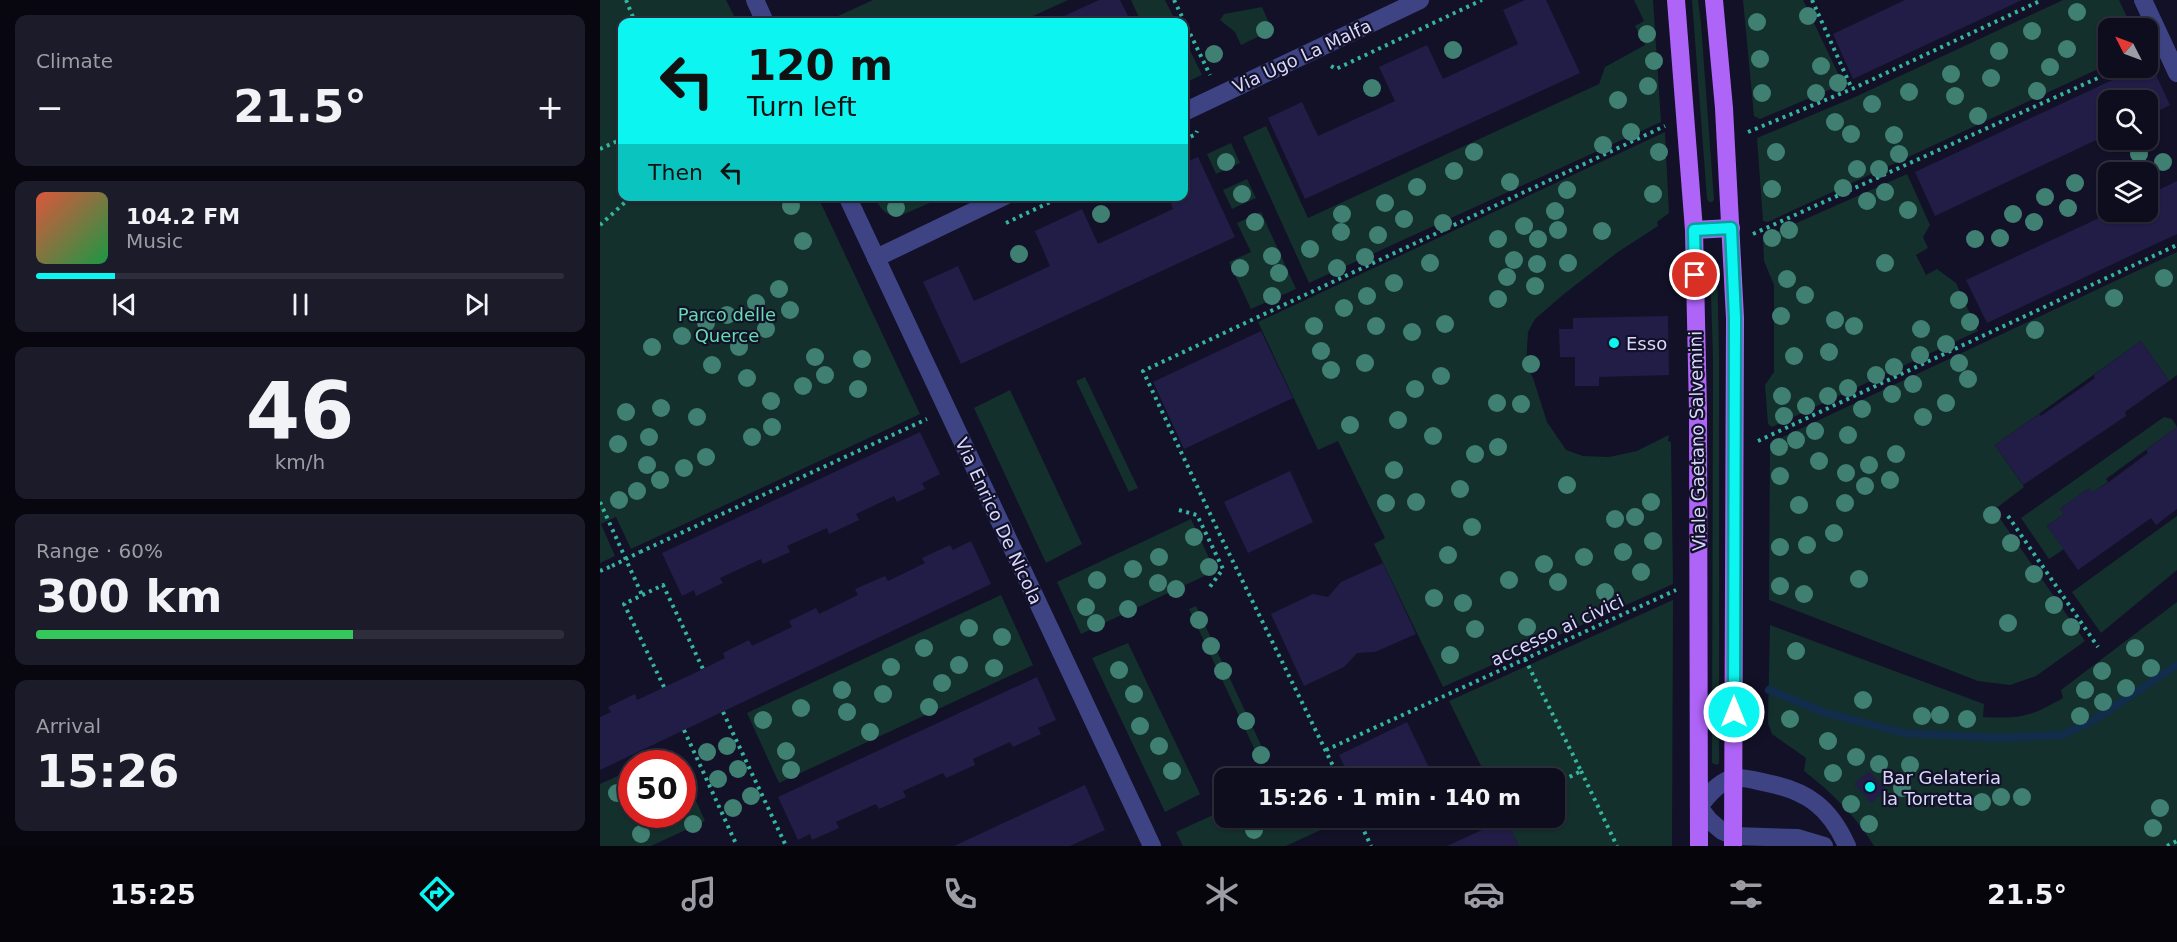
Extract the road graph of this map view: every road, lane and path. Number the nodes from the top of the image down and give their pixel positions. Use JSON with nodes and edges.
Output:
{"nodes":[{"id":1,"x":626,"y":0,"type":"edge"},
{"id":2,"x":755,"y":0,"type":"edge"},
{"id":3,"x":1174,"y":0,"type":"edge"},
{"id":4,"x":1420,"y":0,"type":"edge"},
{"id":5,"x":1676,"y":0,"type":"edge"},
{"id":6,"x":1714,"y":0,"type":"edge"},
{"id":7,"x":1812,"y":0,"type":"edge"},
{"id":8,"x":2042,"y":0,"type":"edge"},
{"id":9,"x":2143,"y":0,"type":"edge"},
{"id":10,"x":633,"y":18,"type":"edge"},
{"id":11,"x":763,"y":18,"type":"edge"},
{"id":12,"x":1183,"y":18,"type":"edge"},
{"id":13,"x":1188,"y":30,"type":"edge"},
{"id":14,"x":2177,"y":73,"type":"edge"},
{"id":15,"x":2098,"y":78,"type":"edge"},
{"id":16,"x":1852,"y":88,"type":"junction"},
{"id":17,"x":1219,"y":95,"type":"junction"},
{"id":18,"x":1188,"y":110,"type":"edge"},
{"id":19,"x":1668,"y":124,"type":"dead end"},
{"id":20,"x":1747,"y":132,"type":"dead end"},
{"id":21,"x":618,"y":140,"type":"edge"},
{"id":22,"x":600,"y":149,"type":"edge"},
{"id":23,"x":626,"y":201,"type":"edge"},
{"id":24,"x":849,"y":201,"type":"edge"},
{"id":25,"x":995,"y":201,"type":"edge"},
{"id":26,"x":600,"y":225,"type":"edge"},
{"id":27,"x":1731,"y":228,"type":"junction"},
{"id":28,"x":1694,"y":230,"type":"junction"},
{"id":29,"x":1753,"y":234,"type":"dead end"},
{"id":30,"x":2177,"y":245,"type":"edge"},
{"id":31,"x":876,"y":258,"type":"junction"},
{"id":32,"x":928,"y":418,"type":"dead end"},
{"id":33,"x":1758,"y":441,"type":"dead end"},
{"id":34,"x":600,"y":502,"type":"edge"},
{"id":35,"x":1179,"y":510,"type":"dead end"},
{"id":36,"x":2008,"y":516,"type":"dead end"},
{"id":37,"x":1220,"y":535,"type":"junction"},
{"id":38,"x":1209,"y":540,"type":"junction"},
{"id":39,"x":600,"y":571,"type":"edge"},
{"id":40,"x":1209,"y":588,"type":"dead end"},
{"id":41,"x":1680,"y":588,"type":"dead end"},
{"id":42,"x":642,"y":595,"type":"junction"},
{"id":43,"x":2098,"y":646,"type":"dead end"},
{"id":44,"x":1525,"y":659,"type":"junction"},
{"id":45,"x":703,"y":669,"type":"dead end"},
{"id":46,"x":664,"y":687,"type":"dead end"},
{"id":47,"x":723,"y":712,"type":"dead end"},
{"id":48,"x":684,"y":730,"type":"dead end"},
{"id":49,"x":1326,"y":750,"type":"junction"},
{"id":50,"x":1334,"y":768,"type":"edge"},
{"id":51,"x":1581,"y":771,"type":"junction"},
{"id":52,"x":1734,"y":778,"type":"junction"},
{"id":53,"x":1565,"y":779,"type":"edge"},
{"id":54,"x":1699,"y":807,"type":"junction"},
{"id":55,"x":1363,"y":828,"type":"edge"},
{"id":56,"x":1734,"y":841,"type":"edge"},
{"id":57,"x":2177,"y":841,"type":"edge"},
{"id":58,"x":737,"y":846,"type":"edge"},
{"id":59,"x":786,"y":846,"type":"edge"},
{"id":60,"x":1152,"y":846,"type":"edge"},
{"id":61,"x":1371,"y":846,"type":"edge"},
{"id":62,"x":1617,"y":846,"type":"edge"},
{"id":63,"x":1699,"y":846,"type":"edge"},
{"id":64,"x":1824,"y":846,"type":"edge"},
{"id":65,"x":1848,"y":846,"type":"edge"},
{"id":66,"x":2167,"y":846,"type":"edge"}],
"edges":[{"from":1,"to":10,"type":"path"},
{"from":2,"to":11,"type":"street"},
{"from":3,"to":12,"type":"path"},
{"from":4,"to":17,"type":"street","name":"Via Ugo La Malfa"},
{"from":5,"to":28,"type":"main road","name":"Viale Gaetano Salvemini"},
{"from":6,"to":27,"type":"main road","name":"Viale Gaetano Salvemini"},
{"from":7,"to":16,"type":"path"},
{"from":8,"to":16,"type":"path"},
{"from":9,"to":14,"type":"street"},
{"from":13,"to":17,"type":"path"},
{"from":15,"to":29,"type":"path"},
{"from":16,"to":20,"type":"path"},
{"from":17,"to":18,"type":"street","name":"Via Ugo La Malfa"},
{"from":19,"to":37,"type":"path"},
{"from":21,"to":22,"type":"path"},
{"from":23,"to":26,"type":"path"},
{"from":24,"to":31,"type":"street","name":"Via Enrico De Nicola"},
{"from":25,"to":31,"type":"street"},
{"from":27,"to":28,"type":"main road"},
{"from":27,"to":52,"type":"main road","name":"Viale Gaetano Salvemini"},
{"from":28,"to":54,"type":"main road","name":"Viale Gaetano Salvemini"},
{"from":30,"to":33,"type":"path"},
{"from":31,"to":60,"type":"street","name":"Via Enrico De Nicola"},
{"from":32,"to":39,"type":"path","bridge":true},
{"from":34,"to":42,"type":"path"},
{"from":35,"to":38,"type":"path"},
{"from":36,"to":43,"type":"path"},
{"from":37,"to":38,"type":"path"},
{"from":37,"to":49,"type":"path"},
{"from":38,"to":40,"type":"path"},
{"from":41,"to":44,"type":"path","name":"accesso ai civici"},
{"from":42,"to":45,"type":"path"},
{"from":42,"to":46,"type":"path"},
{"from":44,"to":49,"type":"path","name":"accesso ai civici"},
{"from":44,"to":51,"type":"path"},
{"from":47,"to":59,"type":"path"},
{"from":48,"to":58,"type":"path"},
{"from":49,"to":50,"type":"path"},
{"from":51,"to":53,"type":"path"},
{"from":51,"to":62,"type":"path"},
{"from":52,"to":54,"type":"street"},
{"from":52,"to":56,"type":"main road","name":"Viale Gaetano Salvemini"},
{"from":52,"to":65,"type":"street"},
{"from":54,"to":56,"type":"street"},
{"from":54,"to":63,"type":"main road","name":"Viale Gaetano Salvemini"},
{"from":55,"to":61,"type":"path"},
{"from":56,"to":64,"type":"street"},
{"from":57,"to":66,"type":"path"}]}
